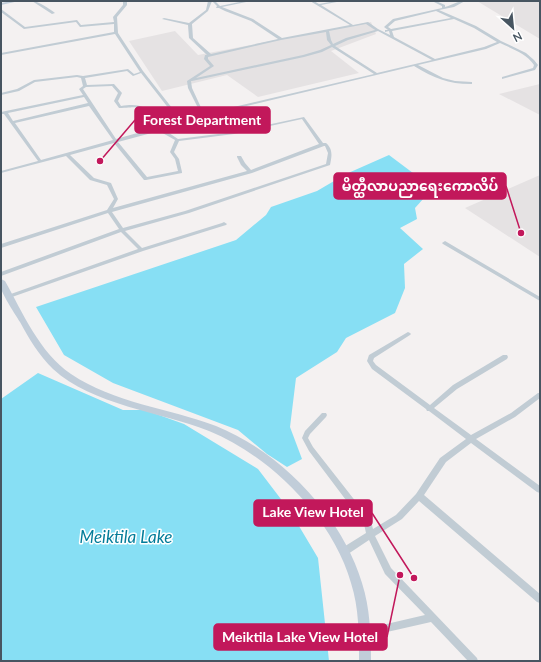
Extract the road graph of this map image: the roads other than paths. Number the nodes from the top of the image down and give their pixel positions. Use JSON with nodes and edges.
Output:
{"nodes":[{"id":1,"x":17,"y":1,"type":"edge"},
{"id":2,"x":34,"y":1,"type":"edge"},
{"id":3,"x":125,"y":1,"type":"edge"},
{"id":4,"x":210,"y":1,"type":"edge"},
{"id":5,"x":213,"y":1,"type":"edge"},
{"id":6,"x":249,"y":1,"type":"edge"},
{"id":7,"x":312,"y":1,"type":"edge"},
{"id":8,"x":340,"y":1,"type":"edge"},
{"id":9,"x":434,"y":1,"type":"edge"},
{"id":10,"x":464,"y":1,"type":"edge"},
{"id":11,"x":1,"y":4,"type":"edge"},
{"id":12,"x":318,"y":5,"type":"junction"},
{"id":13,"x":218,"y":7,"type":"junction"},
{"id":14,"x":443,"y":8,"type":"junction"},
{"id":15,"x":1,"y":10,"type":"edge"},
{"id":16,"x":207,"y":10,"type":"junction"},
{"id":17,"x":436,"y":10,"type":"junction"},
{"id":18,"x":53,"y":13,"type":"dead end"},
{"id":19,"x":164,"y":18,"type":"dead end"},
{"id":20,"x":453,"y":18,"type":"junction"},
{"id":21,"x":115,"y":23,"type":"junction"},
{"id":22,"x":190,"y":24,"type":"junction"},
{"id":23,"x":353,"y":26,"type":"junction"},
{"id":24,"x":386,"y":27,"type":"junction"},
{"id":25,"x":390,"y":30,"type":"junction"},
{"id":26,"x":327,"y":31,"type":"junction"},
{"id":27,"x":376,"y":31,"type":"junction"},
{"id":28,"x":382,"y":32,"type":"junction"},
{"id":29,"x":116,"y":33,"type":"junction"},
{"id":30,"x":392,"y":38,"type":"junction"},
{"id":31,"x":281,"y":39,"type":"junction"},
{"id":32,"x":500,"y":42,"type":"junction"},
{"id":33,"x":333,"y":46,"type":"junction"},
{"id":34,"x":1,"y":54,"type":"edge"},
{"id":35,"x":210,"y":55,"type":"junction"},
{"id":36,"x":435,"y":60,"type":"junction"},
{"id":37,"x":415,"y":65,"type":"junction"},
{"id":38,"x":142,"y":72,"type":"junction"},
{"id":39,"x":377,"y":74,"type":"junction"},
{"id":40,"x":83,"y":77,"type":"junction"},
{"id":41,"x":503,"y":78,"type":"dead end"},
{"id":42,"x":189,"y":81,"type":"junction"},
{"id":43,"x":471,"y":83,"type":"dead end"},
{"id":44,"x":85,"y":86,"type":"junction"},
{"id":45,"x":1,"y":94,"type":"edge"},
{"id":46,"x":85,"y":96,"type":"junction"},
{"id":47,"x":90,"y":104,"type":"junction"},
{"id":48,"x":3,"y":113,"type":"edge"},
{"id":49,"x":203,"y":114,"type":"junction"},
{"id":50,"x":156,"y":119,"type":"dead end"},
{"id":51,"x":176,"y":119,"type":"junction"},
{"id":52,"x":12,"y":122,"type":"junction"},
{"id":53,"x":159,"y":129,"type":"junction"},
{"id":54,"x":177,"y":140,"type":"junction"},
{"id":55,"x":116,"y":142,"type":"junction"},
{"id":56,"x":322,"y":145,"type":"junction"},
{"id":57,"x":67,"y":154,"type":"junction"},
{"id":58,"x":239,"y":157,"type":"dead end"},
{"id":59,"x":40,"y":161,"type":"junction"},
{"id":60,"x":1,"y":172,"type":"edge"},
{"id":61,"x":250,"y":172,"type":"junction"},
{"id":62,"x":108,"y":211,"type":"junction"},
{"id":63,"x":224,"y":224,"type":"dead end"},
{"id":64,"x":122,"y":230,"type":"junction"},
{"id":65,"x":445,"y":243,"type":"dead end"},
{"id":66,"x":1,"y":246,"type":"edge"},
{"id":67,"x":141,"y":250,"type":"junction"},
{"id":68,"x":1,"y":274,"type":"edge"},
{"id":69,"x":1,"y":281,"type":"edge"},
{"id":70,"x":10,"y":296,"type":"junction"},
{"id":71,"x":540,"y":299,"type":"edge"},
{"id":72,"x":408,"y":334,"type":"dead end"},
{"id":73,"x":505,"y":357,"type":"dead end"},
{"id":74,"x":540,"y":395,"type":"edge"},
{"id":75,"x":429,"y":409,"type":"junction"},
{"id":76,"x":324,"y":415,"type":"dead end"},
{"id":77,"x":472,"y":439,"type":"junction"},
{"id":78,"x":540,"y":490,"type":"edge"},
{"id":79,"x":419,"y":496,"type":"junction"},
{"id":80,"x":371,"y":536,"type":"junction"},
{"id":81,"x":345,"y":551,"type":"junction"},
{"id":82,"x":540,"y":599,"type":"edge"},
{"id":83,"x":432,"y":618,"type":"junction"},
{"id":84,"x":365,"y":633,"type":"junction"},
{"id":85,"x":364,"y":661,"type":"edge"},
{"id":86,"x":474,"y":661,"type":"edge"}],
"edges":[{"from":1,"to":11,"type":"street"},
{"from":2,"to":18,"type":"street"},
{"from":3,"to":21,"type":"street"},
{"from":4,"to":16,"type":"street"},
{"from":5,"to":13,"type":"street"},
{"from":6,"to":13,"type":"street"},
{"from":7,"to":12,"type":"street"},
{"from":8,"to":12,"type":"street"},
{"from":9,"to":14,"type":"street"},
{"from":10,"to":14,"type":"street"},
{"from":12,"to":23,"type":"street"},
{"from":13,"to":16,"type":"street"},
{"from":13,"to":31,"type":"street"},
{"from":14,"to":17,"type":"street"},
{"from":15,"to":21,"type":"street"},
{"from":16,"to":22,"type":"street"},
{"from":17,"to":20,"type":"street"},
{"from":17,"to":24,"type":"street"},
{"from":19,"to":22,"type":"street"},
{"from":20,"to":25,"type":"street"},
{"from":20,"to":32,"type":"street"},
{"from":21,"to":29,"type":"street"},
{"from":22,"to":35,"type":"street"},
{"from":23,"to":26,"type":"street"},
{"from":23,"to":27,"type":"street"},
{"from":24,"to":25,"type":"street"},
{"from":24,"to":27,"type":"street"},
{"from":25,"to":28,"type":"street"},
{"from":25,"to":30,"type":"street"},
{"from":26,"to":31,"type":"street"},
{"from":26,"to":33,"type":"street"},
{"from":27,"to":28,"type":"street"},
{"from":27,"to":33,"type":"street"},
{"from":28,"to":30,"type":"street"},
{"from":29,"to":34,"type":"street"},
{"from":29,"to":38,"type":"street"},
{"from":30,"to":36,"type":"street"},
{"from":31,"to":35,"type":"street"},
{"from":32,"to":36,"type":"street"},
{"from":32,"to":41,"type":"street"},
{"from":33,"to":39,"type":"street"},
{"from":33,"to":42,"type":"street"},
{"from":35,"to":42,"type":"street"},
{"from":36,"to":37,"type":"street"},
{"from":37,"to":39,"type":"street"},
{"from":37,"to":43,"type":"street"},
{"from":38,"to":40,"type":"street"},
{"from":38,"to":51,"type":"street"},
{"from":39,"to":49,"type":"street"},
{"from":40,"to":44,"type":"street"},
{"from":40,"to":45,"type":"street"},
{"from":42,"to":49,"type":"street"},
{"from":44,"to":46,"type":"street"},
{"from":44,"to":50,"type":"street"},
{"from":46,"to":47,"type":"street"},
{"from":46,"to":48,"type":"street"},
{"from":47,"to":52,"type":"street"},
{"from":47,"to":55,"type":"street"},
{"from":48,"to":52,"type":"street"},
{"from":49,"to":51,"type":"street"},
{"from":51,"to":53,"type":"street"},
{"from":52,"to":59,"type":"street"},
{"from":53,"to":54,"type":"street"},
{"from":53,"to":55,"type":"street"},
{"from":54,"to":55,"type":"street"},
{"from":54,"to":56,"type":"street"},
{"from":55,"to":57,"type":"street"},
{"from":56,"to":61,"type":"street"},
{"from":56,"to":64,"type":"street"},
{"from":57,"to":59,"type":"street"},
{"from":57,"to":62,"type":"street"},
{"from":58,"to":61,"type":"street"},
{"from":59,"to":60,"type":"street"},
{"from":61,"to":62,"type":"street"},
{"from":62,"to":64,"type":"street"},
{"from":62,"to":66,"type":"street"},
{"from":63,"to":67,"type":"street"},
{"from":64,"to":67,"type":"street"},
{"from":64,"to":68,"type":"street"},
{"from":65,"to":71,"type":"street"},
{"from":67,"to":70,"type":"street"},
{"from":69,"to":70,"type":"street"},
{"from":70,"to":81,"type":"street"},
{"from":72,"to":75,"type":"street"},
{"from":73,"to":75,"type":"street"},
{"from":74,"to":77,"type":"street"},
{"from":75,"to":77,"type":"street"},
{"from":76,"to":80,"type":"street"},
{"from":77,"to":78,"type":"street"},
{"from":77,"to":79,"type":"street"},
{"from":79,"to":80,"type":"street"},
{"from":79,"to":82,"type":"street"},
{"from":80,"to":81,"type":"street"},
{"from":80,"to":83,"type":"street"},
{"from":81,"to":84,"type":"street"},
{"from":83,"to":84,"type":"street"},
{"from":83,"to":86,"type":"street"},
{"from":84,"to":85,"type":"street"}]}
